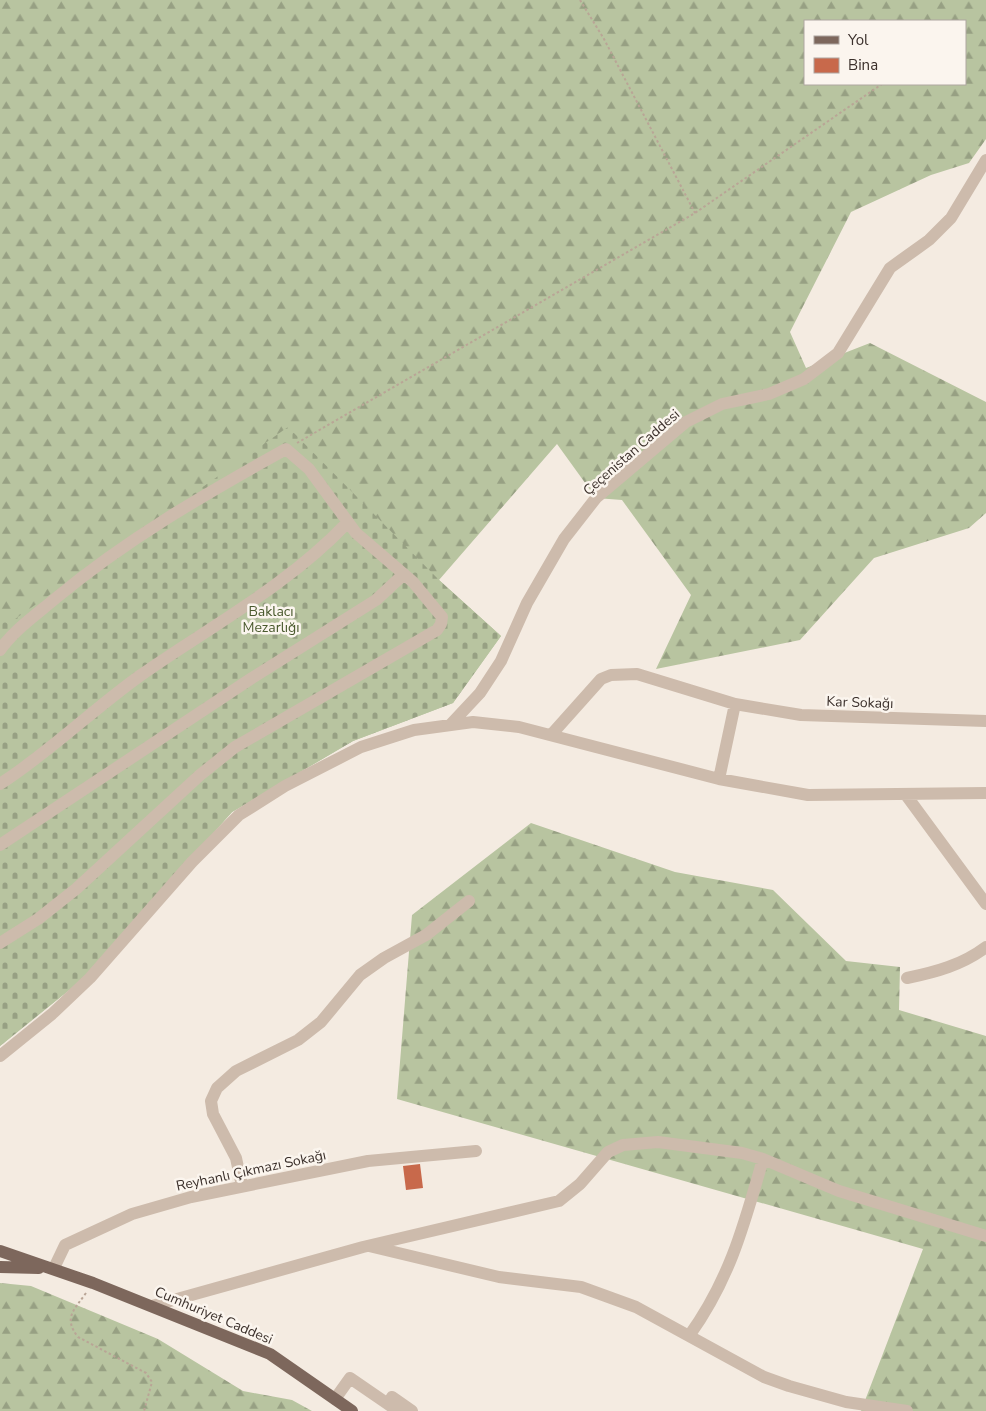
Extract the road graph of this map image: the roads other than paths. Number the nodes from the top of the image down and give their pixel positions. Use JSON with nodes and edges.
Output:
{"nodes":[{"id":1,"x":986,"y":160,"type":"edge"},
{"id":2,"x":348,"y":523,"type":"junction"},
{"id":3,"x":404,"y":574,"type":"junction"},
{"id":4,"x":2,"y":644,"type":"edge"},
{"id":5,"x":735,"y":704,"type":"junction"},
{"id":6,"x":986,"y":721,"type":"edge"},
{"id":7,"x":450,"y":724,"type":"junction"},
{"id":8,"x":551,"y":735,"type":"junction"},
{"id":9,"x":719,"y":779,"type":"junction"},
{"id":10,"x":0,"y":784,"type":"edge"},
{"id":11,"x":986,"y":793,"type":"edge"},
{"id":12,"x":906,"y":796,"type":"junction"},
{"id":13,"x":0,"y":846,"type":"edge"},
{"id":14,"x":469,"y":901,"type":"dead end"},
{"id":15,"x":986,"y":904,"type":"edge"},
{"id":16,"x":0,"y":943,"type":"edge"},
{"id":17,"x":986,"y":947,"type":"edge"},
{"id":18,"x":907,"y":978,"type":"dead end"},
{"id":19,"x":0,"y":1056,"type":"edge"},
{"id":20,"x":476,"y":1151,"type":"dead end"},
{"id":21,"x":763,"y":1159,"type":"junction"},
{"id":22,"x":242,"y":1186,"type":"junction"},
{"id":23,"x":986,"y":1236,"type":"edge"},
{"id":24,"x":367,"y":1246,"type":"junction"},
{"id":25,"x":0,"y":1252,"type":"edge"},
{"id":26,"x":0,"y":1267,"type":"edge"},
{"id":27,"x":54,"y":1268,"type":"junction"},
{"id":28,"x":152,"y":1306,"type":"junction"},
{"id":29,"x":689,"y":1336,"type":"junction"},
{"id":30,"x":358,"y":1374,"type":"dead end"},
{"id":31,"x":335,"y":1399,"type":"junction"},
{"id":32,"x":352,"y":1411,"type":"edge"},
{"id":33,"x":398,"y":1411,"type":"edge"},
{"id":34,"x":412,"y":1411,"type":"edge"},
{"id":35,"x":907,"y":1411,"type":"edge"}],
"edges":[{"from":1,"to":7,"type":"street","name":"Çeçenistan Caddesi"},
{"from":2,"to":3,"type":"street"},
{"from":2,"to":4,"type":"street"},
{"from":2,"to":10,"type":"street"},
{"from":3,"to":13,"type":"street"},
{"from":3,"to":16,"type":"street"},
{"from":5,"to":6,"type":"street","name":"Kar Sokağı"},
{"from":5,"to":8,"type":"street","name":"Kar Sokağı"},
{"from":5,"to":9,"type":"street"},
{"from":7,"to":8,"type":"street"},
{"from":7,"to":19,"type":"street"},
{"from":8,"to":9,"type":"street"},
{"from":9,"to":12,"type":"street"},
{"from":11,"to":12,"type":"street"},
{"from":12,"to":15,"type":"street"},
{"from":14,"to":22,"type":"street"},
{"from":17,"to":18,"type":"street"},
{"from":20,"to":22,"type":"street","name":"Reyhanlı Çıkmazı Sokağı"},
{"from":21,"to":23,"type":"street"},
{"from":21,"to":24,"type":"street"},
{"from":21,"to":29,"type":"street"},
{"from":22,"to":27,"type":"street","name":"Reyhanlı Çıkmazı Sokağı"},
{"from":24,"to":28,"type":"street"},
{"from":24,"to":29,"type":"street"},
{"from":25,"to":27,"type":"main road","name":"Cumhuriyet Caddesi"},
{"from":26,"to":27,"type":"main road"},
{"from":27,"to":28,"type":"main road","name":"Cumhuriyet Caddesi"},
{"from":28,"to":31,"type":"main road","name":"Cumhuriyet Caddesi"},
{"from":29,"to":35,"type":"street"},
{"from":30,"to":34,"type":"street"},
{"from":31,"to":32,"type":"main road","name":"Cumhuriyet Caddesi"},
{"from":31,"to":33,"type":"street"}]}
